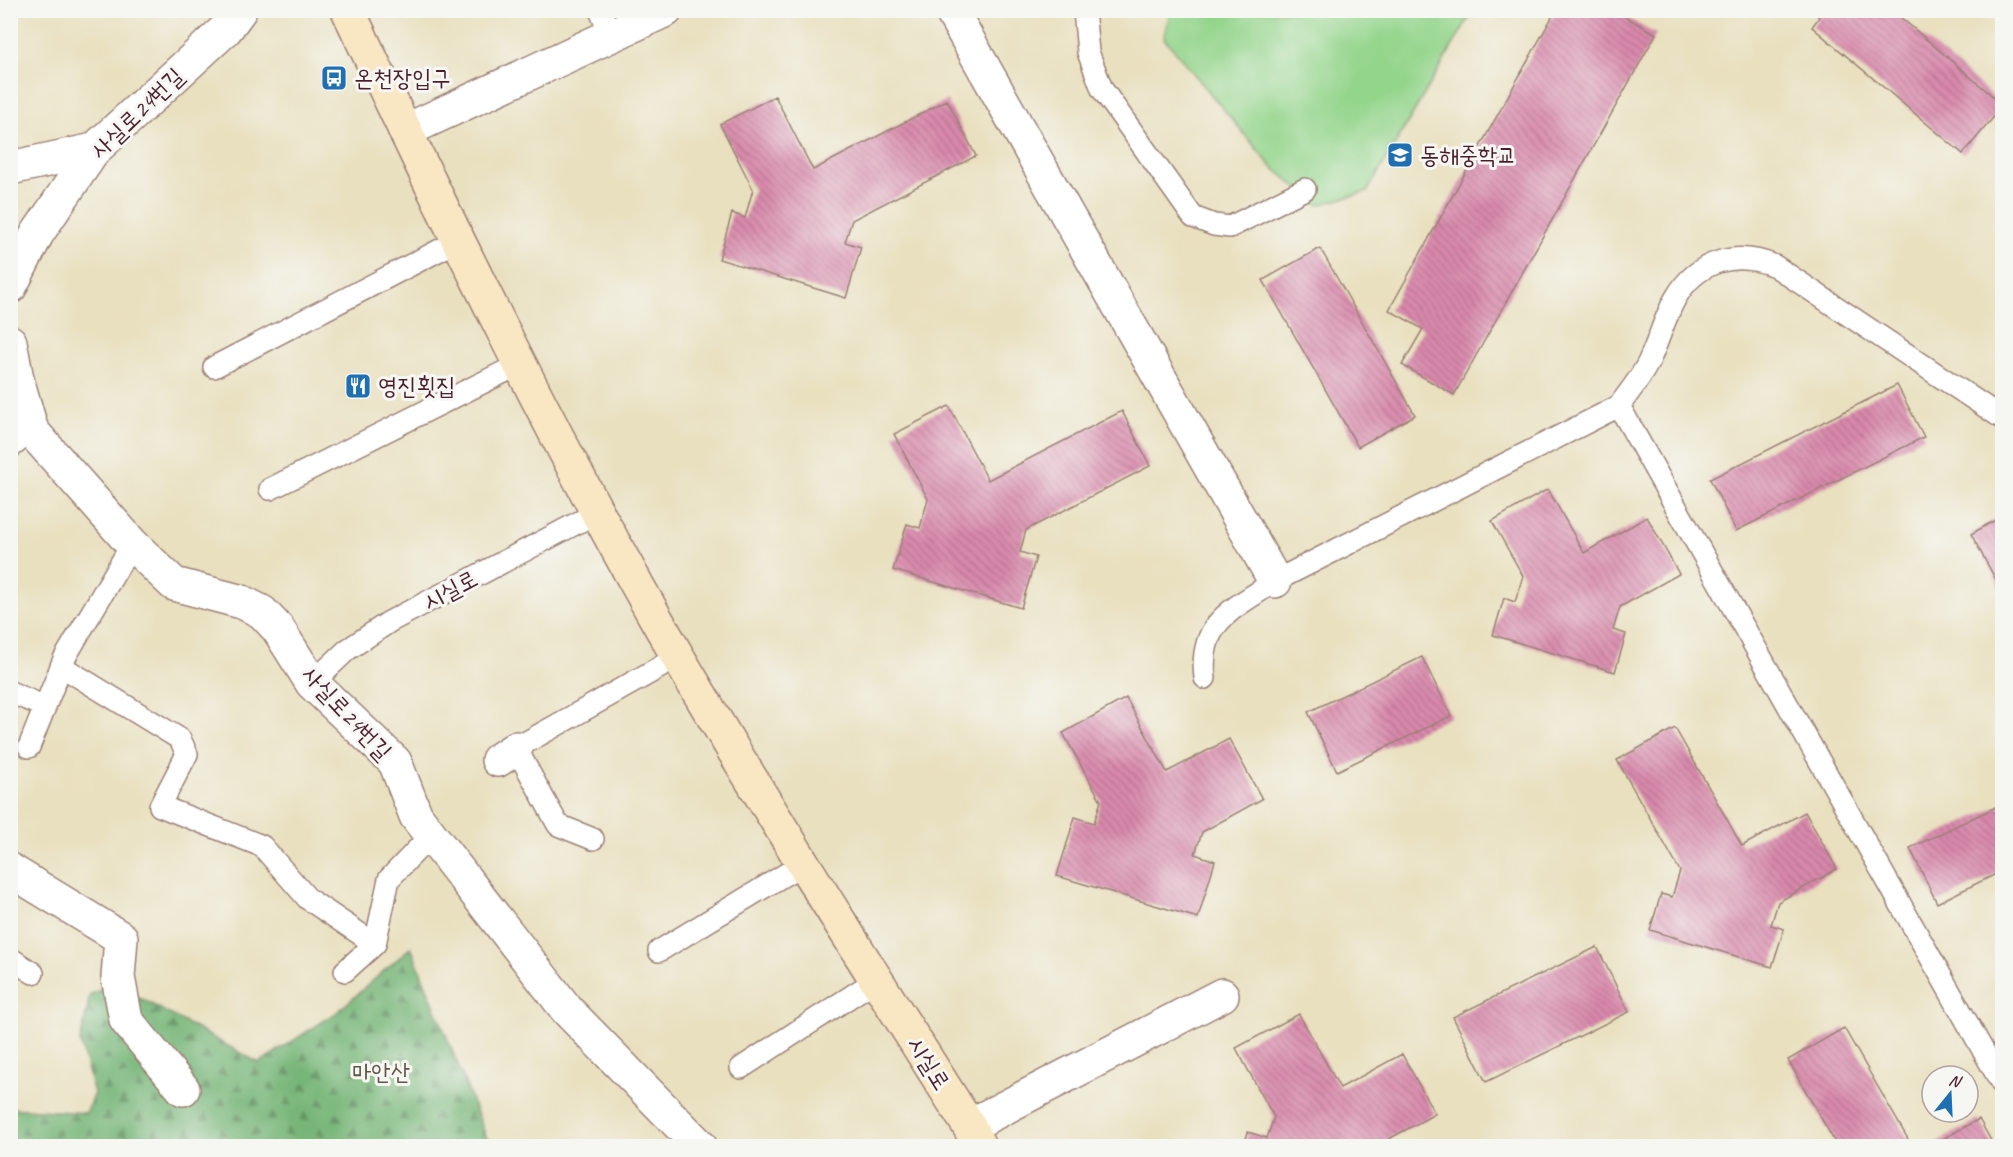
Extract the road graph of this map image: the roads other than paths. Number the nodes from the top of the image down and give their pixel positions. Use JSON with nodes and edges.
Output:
{"nodes":[{"id":1,"x":240,"y":10,"type":"edge"},
{"id":2,"x":348,"y":10,"type":"edge"},
{"id":3,"x":666,"y":10,"type":"edge"},
{"id":4,"x":951,"y":10,"type":"edge"},
{"id":5,"x":1084,"y":10,"type":"edge"},
{"id":6,"x":606,"y":24,"type":"edge"},
{"id":7,"x":405,"y":131,"type":"junction"},
{"id":8,"x":94,"y":150,"type":"junction"},
{"id":9,"x":10,"y":168,"type":"edge"},
{"id":10,"x":1305,"y":189,"type":"dead end"},
{"id":11,"x":459,"y":240,"type":"junction"},
{"id":12,"x":10,"y":287,"type":"edge"},
{"id":13,"x":10,"y":342,"type":"edge"},
{"id":14,"x":520,"y":363,"type":"junction"},
{"id":15,"x":214,"y":367,"type":"dead end"},
{"id":16,"x":1619,"y":406,"type":"junction"},
{"id":17,"x":2002,"y":418,"type":"edge"},
{"id":18,"x":21,"y":439,"type":"edge"},
{"id":19,"x":270,"y":489,"type":"dead end"},
{"id":20,"x":598,"y":512,"type":"junction"},
{"id":21,"x":132,"y":544,"type":"junction"},
{"id":22,"x":1275,"y":581,"type":"junction"},
{"id":23,"x":678,"y":657,"type":"junction"},
{"id":24,"x":62,"y":666,"type":"junction"},
{"id":25,"x":1205,"y":678,"type":"dead end"},
{"id":26,"x":312,"y":683,"type":"junction"},
{"id":27,"x":10,"y":692,"type":"edge"},
{"id":28,"x":45,"y":707,"type":"junction"},
{"id":29,"x":29,"y":747,"type":"dead end"},
{"id":30,"x":430,"y":835,"type":"junction"},
{"id":31,"x":594,"y":839,"type":"dead end"},
{"id":32,"x":804,"y":863,"type":"junction"},
{"id":33,"x":10,"y":870,"type":"edge"},
{"id":34,"x":375,"y":944,"type":"junction"},
{"id":35,"x":659,"y":951,"type":"dead end"},
{"id":36,"x":10,"y":958,"type":"edge"},
{"id":37,"x":345,"y":971,"type":"dead end"},
{"id":38,"x":33,"y":973,"type":"dead end"},
{"id":39,"x":876,"y":980,"type":"junction"},
{"id":40,"x":1222,"y":995,"type":"dead end"},
{"id":41,"x":741,"y":1068,"type":"dead end"},
{"id":42,"x":2002,"y":1084,"type":"edge"},
{"id":43,"x":183,"y":1089,"type":"dead end"},
{"id":44,"x":974,"y":1136,"type":"edge"},
{"id":45,"x":700,"y":1146,"type":"edge"}],
"edges":[{"from":1,"to":8,"type":"street","name":"사실로24번길"},
{"from":2,"to":7,"type":"main road","name":"시실로"},
{"from":3,"to":6,"type":"street"},
{"from":4,"to":22,"type":"street"},
{"from":5,"to":10,"type":"lane"},
{"from":6,"to":7,"type":"street"},
{"from":7,"to":11,"type":"main road","name":"시실로"},
{"from":8,"to":9,"type":"street"},
{"from":8,"to":12,"type":"street","name":"사실로24번길"},
{"from":11,"to":14,"type":"main road","name":"시실로"},
{"from":11,"to":15,"type":"lane"},
{"from":13,"to":18,"type":"street","name":"사실로24번길"},
{"from":14,"to":19,"type":"lane"},
{"from":14,"to":20,"type":"main road","name":"시실로"},
{"from":16,"to":17,"type":"lane"},
{"from":16,"to":22,"type":"lane"},
{"from":16,"to":42,"type":"lane"},
{"from":18,"to":21,"type":"street","name":"사실로24번길"},
{"from":20,"to":23,"type":"main road","name":"시실로"},
{"from":20,"to":26,"type":"lane","name":"시실로"},
{"from":21,"to":24,"type":"lane"},
{"from":21,"to":26,"type":"street","name":"사실로24번길"},
{"from":22,"to":25,"type":"lane"},
{"from":23,"to":31,"type":"lane"},
{"from":23,"to":32,"type":"main road","name":"시실로"},
{"from":24,"to":28,"type":"lane"},
{"from":24,"to":34,"type":"lane"},
{"from":26,"to":30,"type":"street","name":"사실로24번길"},
{"from":27,"to":28,"type":"lane"},
{"from":28,"to":29,"type":"lane"},
{"from":30,"to":34,"type":"lane"},
{"from":30,"to":45,"type":"street","name":"사실로24번길"},
{"from":32,"to":35,"type":"lane"},
{"from":32,"to":39,"type":"main road","name":"시실로"},
{"from":33,"to":43,"type":"street"},
{"from":34,"to":37,"type":"lane"},
{"from":36,"to":38,"type":"lane"},
{"from":39,"to":41,"type":"lane"},
{"from":39,"to":44,"type":"main road","name":"시실로"},
{"from":40,"to":44,"type":"street"}]}
